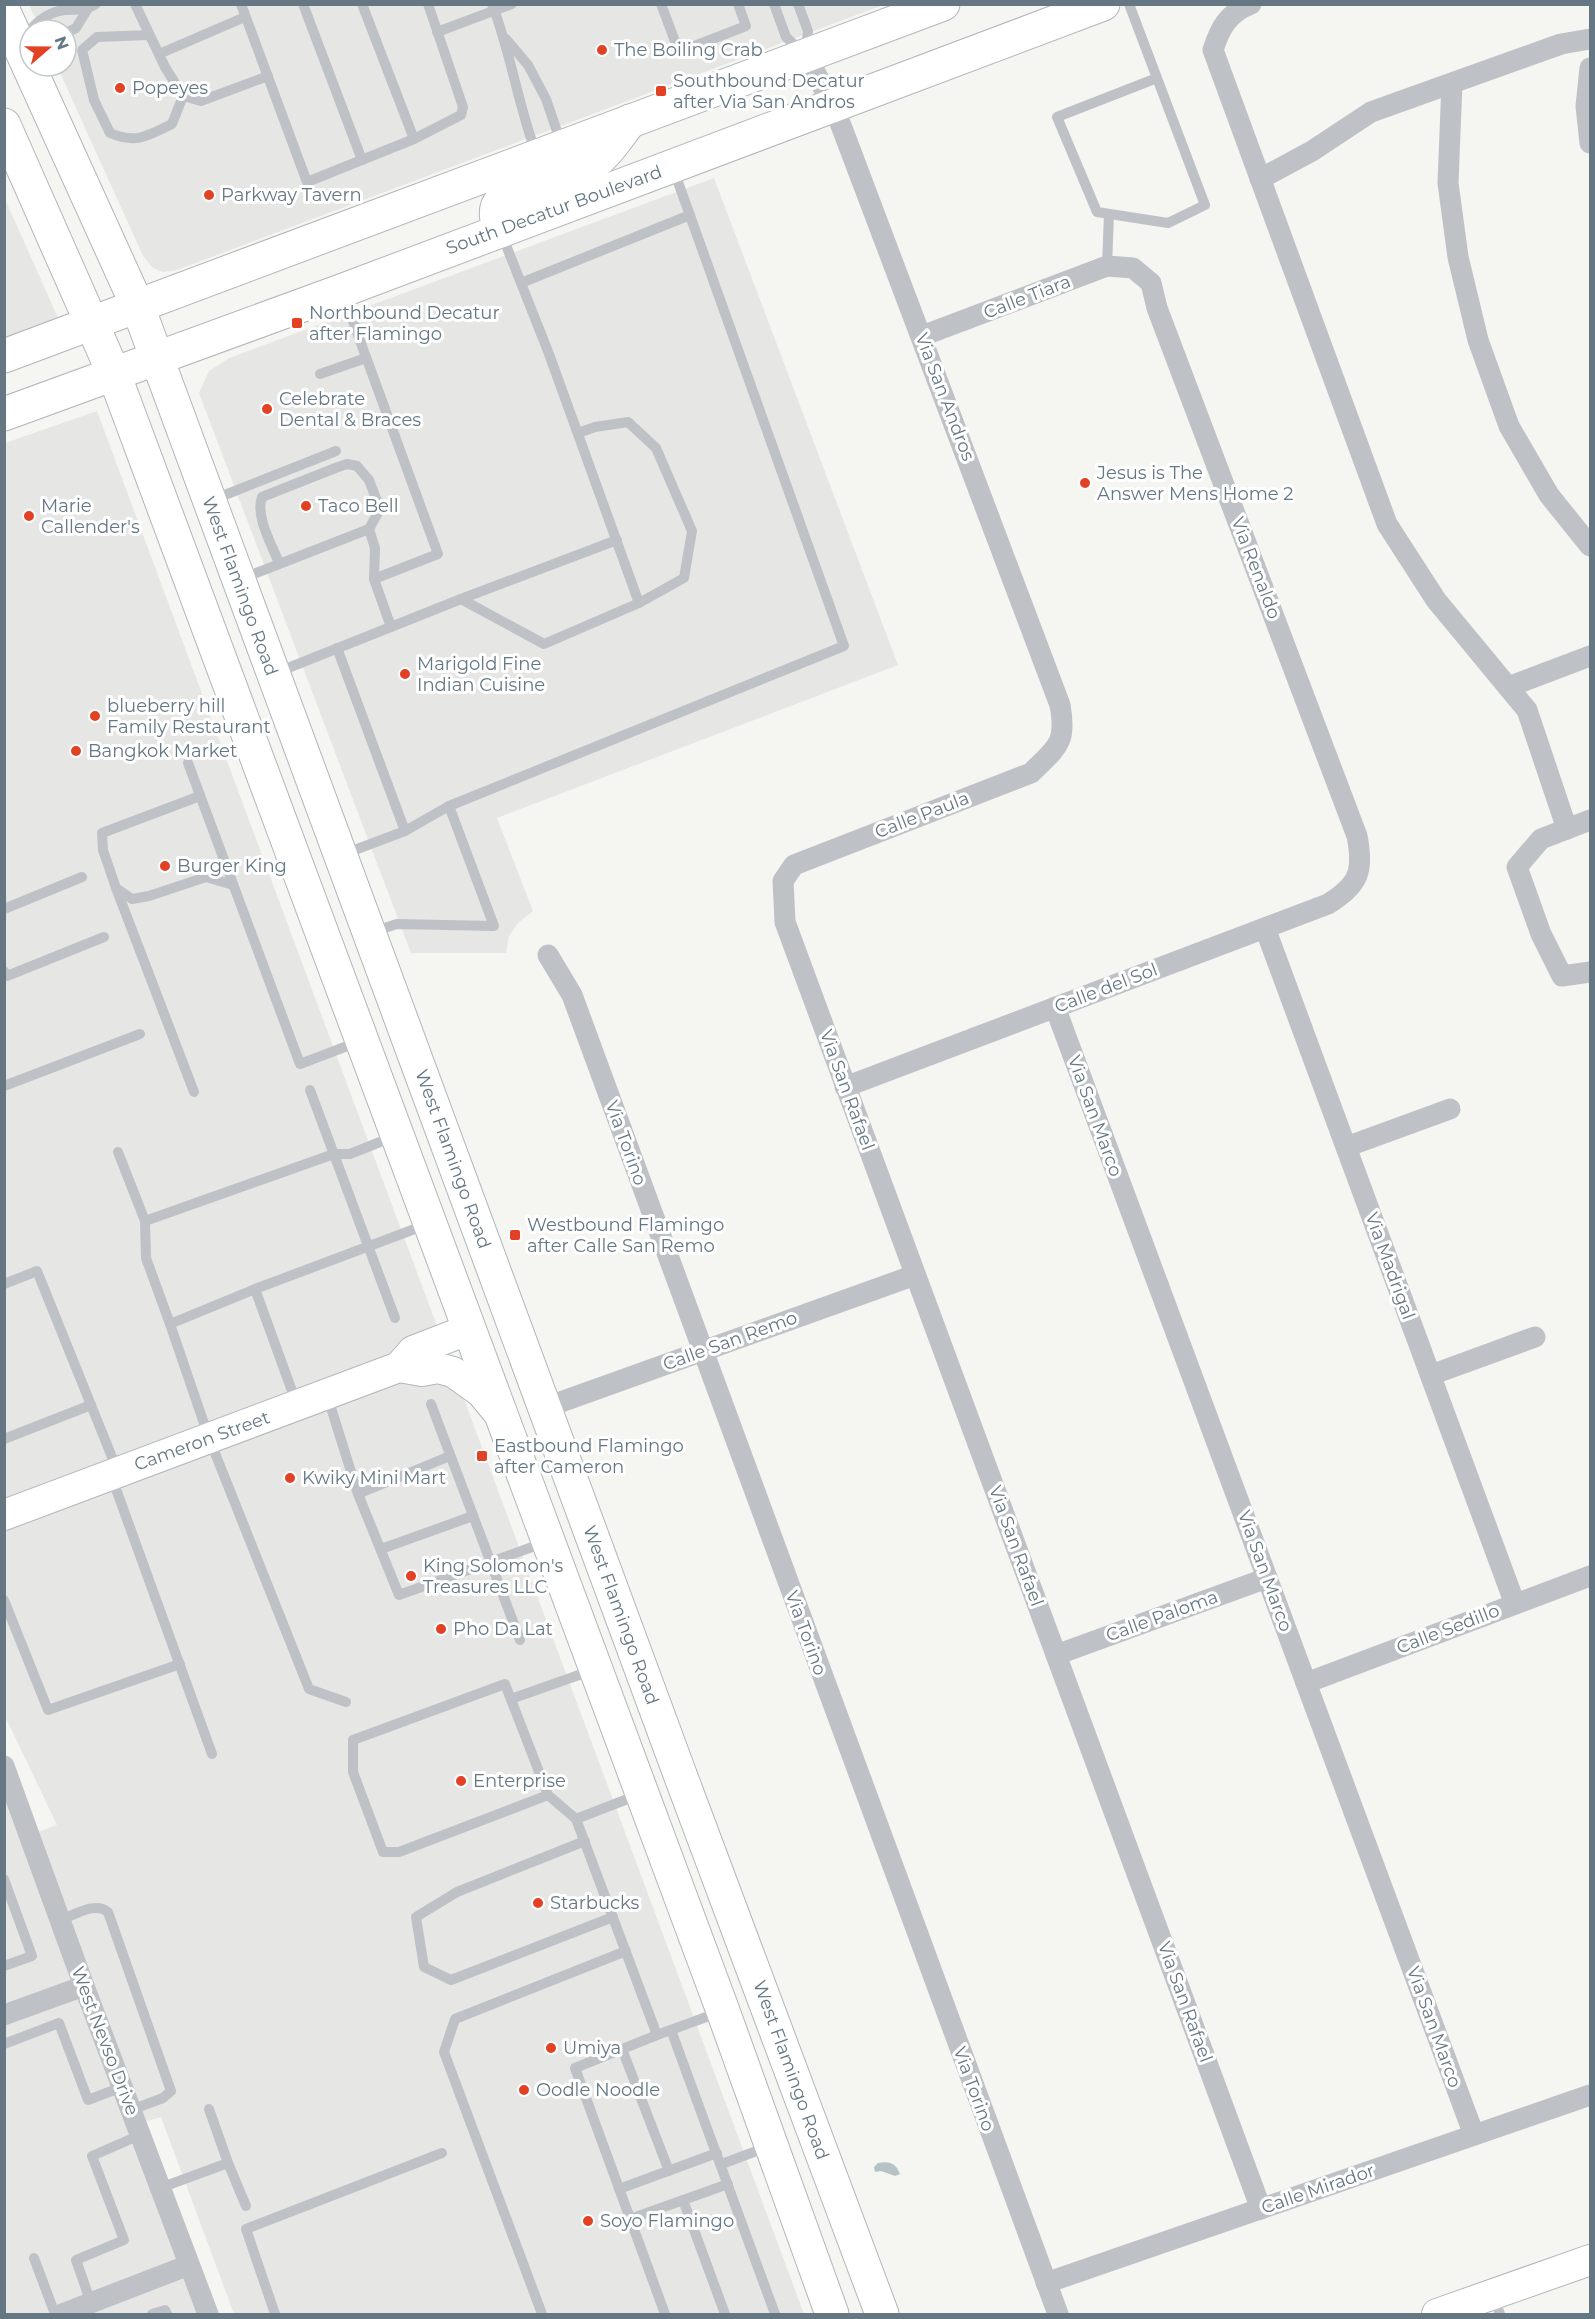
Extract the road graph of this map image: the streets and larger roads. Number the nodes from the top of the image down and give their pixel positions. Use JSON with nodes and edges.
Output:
{"nodes":[{"id":1,"x":943,"y":4,"type":"edge"},
{"id":2,"x":1103,"y":4,"type":"edge"},
{"id":3,"x":1251,"y":4,"type":"edge"},
{"id":4,"x":4,"y":12,"type":"edge"},
{"id":5,"x":18,"y":33,"type":"edge"},
{"id":6,"x":1590,"y":39,"type":"edge"},
{"id":7,"x":806,"y":55,"type":"junction"},
{"id":8,"x":1590,"y":68,"type":"edge"},
{"id":9,"x":40,"y":78,"type":"edge"},
{"id":10,"x":1452,"y":83,"type":"junction"},
{"id":11,"x":833,"y":106,"type":"junction"},
{"id":12,"x":630,"y":121,"type":"junction"},
{"id":13,"x":4,"y":126,"type":"edge"},
{"id":14,"x":1590,"y":143,"type":"edge"},
{"id":15,"x":1260,"y":179,"type":"junction"},
{"id":16,"x":500,"y":230,"type":"junction"},
{"id":17,"x":1133,"y":268,"type":"joint"},
{"id":18,"x":138,"y":307,"type":"junction"},
{"id":19,"x":93,"y":323,"type":"junction"},
{"id":20,"x":922,"y":336,"type":"junction"},
{"id":21,"x":4,"y":356,"type":"edge"},
{"id":22,"x":156,"y":357,"type":"junction"},
{"id":23,"x":114,"y":374,"type":"junction"},
{"id":24,"x":4,"y":414,"type":"edge"},
{"id":25,"x":1590,"y":546,"type":"edge"},
{"id":26,"x":1590,"y":656,"type":"edge"},
{"id":27,"x":1508,"y":687,"type":"junction"},
{"id":28,"x":250,"y":740,"type":"junction"},
{"id":29,"x":1059,"y":745,"type":"joint"},
{"id":30,"x":1590,"y":820,"type":"edge"},
{"id":31,"x":1567,"y":829,"type":"junction"},
{"id":32,"x":340,"y":855,"type":"junction"},
{"id":33,"x":1358,"y":877,"type":"joint"},
{"id":34,"x":783,"y":881,"type":"joint"},
{"id":35,"x":305,"y":885,"type":"junction"},
{"id":36,"x":1265,"y":928,"type":"junction"},
{"id":37,"x":548,"y":955,"type":"dead end"},
{"id":38,"x":380,"y":964,"type":"junction"},
{"id":39,"x":1590,"y":972,"type":"edge"},
{"id":40,"x":1055,"y":1007,"type":"junction"},
{"id":41,"x":366,"y":1050,"type":"junction"},
{"id":42,"x":845,"y":1087,"type":"junction"},
{"id":43,"x":1450,"y":1108,"type":"dead end"},
{"id":44,"x":1346,"y":1147,"type":"junction"},
{"id":45,"x":472,"y":1211,"type":"junction"},
{"id":46,"x":915,"y":1275,"type":"junction"},
{"id":47,"x":470,"y":1329,"type":"junction"},
{"id":48,"x":1535,"y":1337,"type":"dead end"},
{"id":49,"x":702,"y":1351,"type":"junction"},
{"id":50,"x":399,"y":1367,"type":"junction"},
{"id":51,"x":1431,"y":1376,"type":"junction"},
{"id":52,"x":544,"y":1408,"type":"junction"},
{"id":53,"x":504,"y":1420,"type":"junction"},
{"id":54,"x":4,"y":1515,"type":"edge"},
{"id":55,"x":1590,"y":1576,"type":"edge"},
{"id":56,"x":1268,"y":1578,"type":"junction"},
{"id":57,"x":1515,"y":1604,"type":"junction"},
{"id":58,"x":1056,"y":1655,"type":"junction"},
{"id":59,"x":596,"y":1669,"type":"junction"},
{"id":60,"x":1306,"y":1683,"type":"junction"},
{"id":61,"x":5,"y":1767,"type":"edge"},
{"id":62,"x":681,"y":1778,"type":"junction"},
{"id":63,"x":642,"y":1793,"type":"junction"},
{"id":64,"x":758,"y":1983,"type":"junction"},
{"id":65,"x":84,"y":1986,"type":"junction"},
{"id":66,"x":4,"y":2016,"type":"edge"},
{"id":67,"x":1590,"y":2095,"type":"edge"},
{"id":68,"x":1474,"y":2135,"type":"junction"},
{"id":69,"x":1261,"y":2209,"type":"junction"},
{"id":70,"x":1590,"y":2260,"type":"edge"},
{"id":71,"x":189,"y":2265,"type":"junction"},
{"id":72,"x":1046,"y":2283,"type":"junction"},
{"id":73,"x":1497,"y":2305,"type":"edge"},
{"id":74,"x":62,"y":2314,"type":"edge"},
{"id":75,"x":208,"y":2314,"type":"edge"},
{"id":76,"x":832,"y":2314,"type":"edge"},
{"id":77,"x":882,"y":2314,"type":"edge"},
{"id":78,"x":1058,"y":2314,"type":"edge"},
{"id":79,"x":1438,"y":2314,"type":"edge"}],
"edges":[{"from":1,"to":7,"type":"main road"},
{"from":2,"to":11,"type":"main road","name":"South Decatur Boulevard"},
{"from":3,"to":15,"type":"street"},
{"from":4,"to":5,"type":"main road","name":"West Flamingo Road"},
{"from":6,"to":10,"type":"street"},
{"from":7,"to":11,"type":"street","name":"Via San Andros"},
{"from":7,"to":12,"type":"main road"},
{"from":8,"to":14,"type":"street"},
{"from":9,"to":18,"type":"main road","name":"West Flamingo Road"},
{"from":10,"to":15,"type":"street"},
{"from":10,"to":25,"type":"street"},
{"from":11,"to":16,"type":"main road","name":"South Decatur Boulevard"},
{"from":11,"to":20,"type":"street","name":"Via San Andros"},
{"from":12,"to":16,"type":"main road"},
{"from":12,"to":18,"type":"main road"},
{"from":13,"to":19,"type":"main road"},
{"from":15,"to":27,"type":"street"},
{"from":16,"to":22,"type":"main road","name":"South Decatur Boulevard"},
{"from":17,"to":20,"type":"street","name":"Calle Tiara"},
{"from":17,"to":33,"type":"street","name":"Via Renaldo"},
{"from":18,"to":19,"type":"main road"},
{"from":18,"to":22,"type":"main road","name":"West Flamingo Road"},
{"from":19,"to":21,"type":"main road"},
{"from":19,"to":23,"type":"main road"},
{"from":20,"to":29,"type":"street","name":"Via San Andros"},
{"from":22,"to":23,"type":"main road","name":"South Decatur Boulevard"},
{"from":22,"to":32,"type":"main road","name":"West Flamingo Road"},
{"from":23,"to":24,"type":"main road","name":"South Decatur Boulevard"},
{"from":23,"to":28,"type":"main road"},
{"from":26,"to":27,"type":"street"},
{"from":27,"to":31,"type":"street"},
{"from":28,"to":32,"type":"main road"},
{"from":28,"to":35,"type":"main road"},
{"from":29,"to":34,"type":"street","name":"Calle Paula"},
{"from":30,"to":31,"type":"street"},
{"from":31,"to":39,"type":"street"},
{"from":32,"to":38,"type":"main road","name":"West Flamingo Road"},
{"from":33,"to":36,"type":"street","name":"Calle del Sol"},
{"from":34,"to":42,"type":"street","name":"Via San Rafael"},
{"from":35,"to":38,"type":"main road"},
{"from":35,"to":41,"type":"main road"},
{"from":36,"to":40,"type":"street","name":"Calle del Sol"},
{"from":36,"to":44,"type":"street","name":"Via Madrigal"},
{"from":37,"to":49,"type":"street","name":"Via Torino"},
{"from":38,"to":45,"type":"main road","name":"West Flamingo Road"},
{"from":40,"to":42,"type":"street","name":"Calle del Sol"},
{"from":40,"to":56,"type":"street","name":"Via San Marco"},
{"from":41,"to":45,"type":"main road"},
{"from":41,"to":47,"type":"main road"},
{"from":42,"to":46,"type":"street","name":"Via San Rafael"},
{"from":43,"to":44,"type":"street"},
{"from":44,"to":51,"type":"street","name":"Via Madrigal"},
{"from":45,"to":52,"type":"main road","name":"West Flamingo Road"},
{"from":46,"to":49,"type":"street","name":"Calle San Remo"},
{"from":46,"to":58,"type":"street","name":"Via San Rafael"},
{"from":47,"to":50,"type":"street","name":"Cameron Street"},
{"from":47,"to":52,"type":"main road"},
{"from":47,"to":53,"type":"main road"},
{"from":48,"to":51,"type":"street"},
{"from":49,"to":52,"type":"street","name":"Calle San Remo"},
{"from":49,"to":72,"type":"street","name":"Via Torino"},
{"from":50,"to":53,"type":"street","name":"Cameron Street"},
{"from":50,"to":54,"type":"street","name":"Cameron Street"},
{"from":51,"to":57,"type":"street","name":"Via Madrigal"},
{"from":52,"to":62,"type":"main road","name":"West Flamingo Road"},
{"from":53,"to":59,"type":"main road"},
{"from":55,"to":57,"type":"street","name":"Calle Sedillo"},
{"from":56,"to":58,"type":"street","name":"Calle Paloma"},
{"from":56,"to":60,"type":"street","name":"Via San Marco"},
{"from":57,"to":60,"type":"street","name":"Calle Sedillo"},
{"from":58,"to":69,"type":"street","name":"Via San Rafael"},
{"from":59,"to":62,"type":"main road"},
{"from":59,"to":63,"type":"main road"},
{"from":60,"to":68,"type":"street","name":"Via San Marco"},
{"from":61,"to":65,"type":"street","name":"West Nevso Drive"},
{"from":62,"to":64,"type":"main road","name":"West Flamingo Road"},
{"from":63,"to":64,"type":"main road"},
{"from":63,"to":76,"type":"main road"},
{"from":64,"to":77,"type":"main road","name":"West Flamingo Road"},
{"from":65,"to":66,"type":"street"},
{"from":65,"to":71,"type":"street","name":"West Nevso Drive"},
{"from":67,"to":68,"type":"street","name":"Calle Mirador"},
{"from":68,"to":69,"type":"street","name":"Calle Mirador"},
{"from":69,"to":72,"type":"street","name":"Calle Mirador"},
{"from":70,"to":73,"type":"street"},
{"from":71,"to":74,"type":"street"},
{"from":71,"to":75,"type":"street","name":"West Nevso Drive"},
{"from":72,"to":78,"type":"street","name":"Via Torino"},
{"from":73,"to":79,"type":"street"}]}
